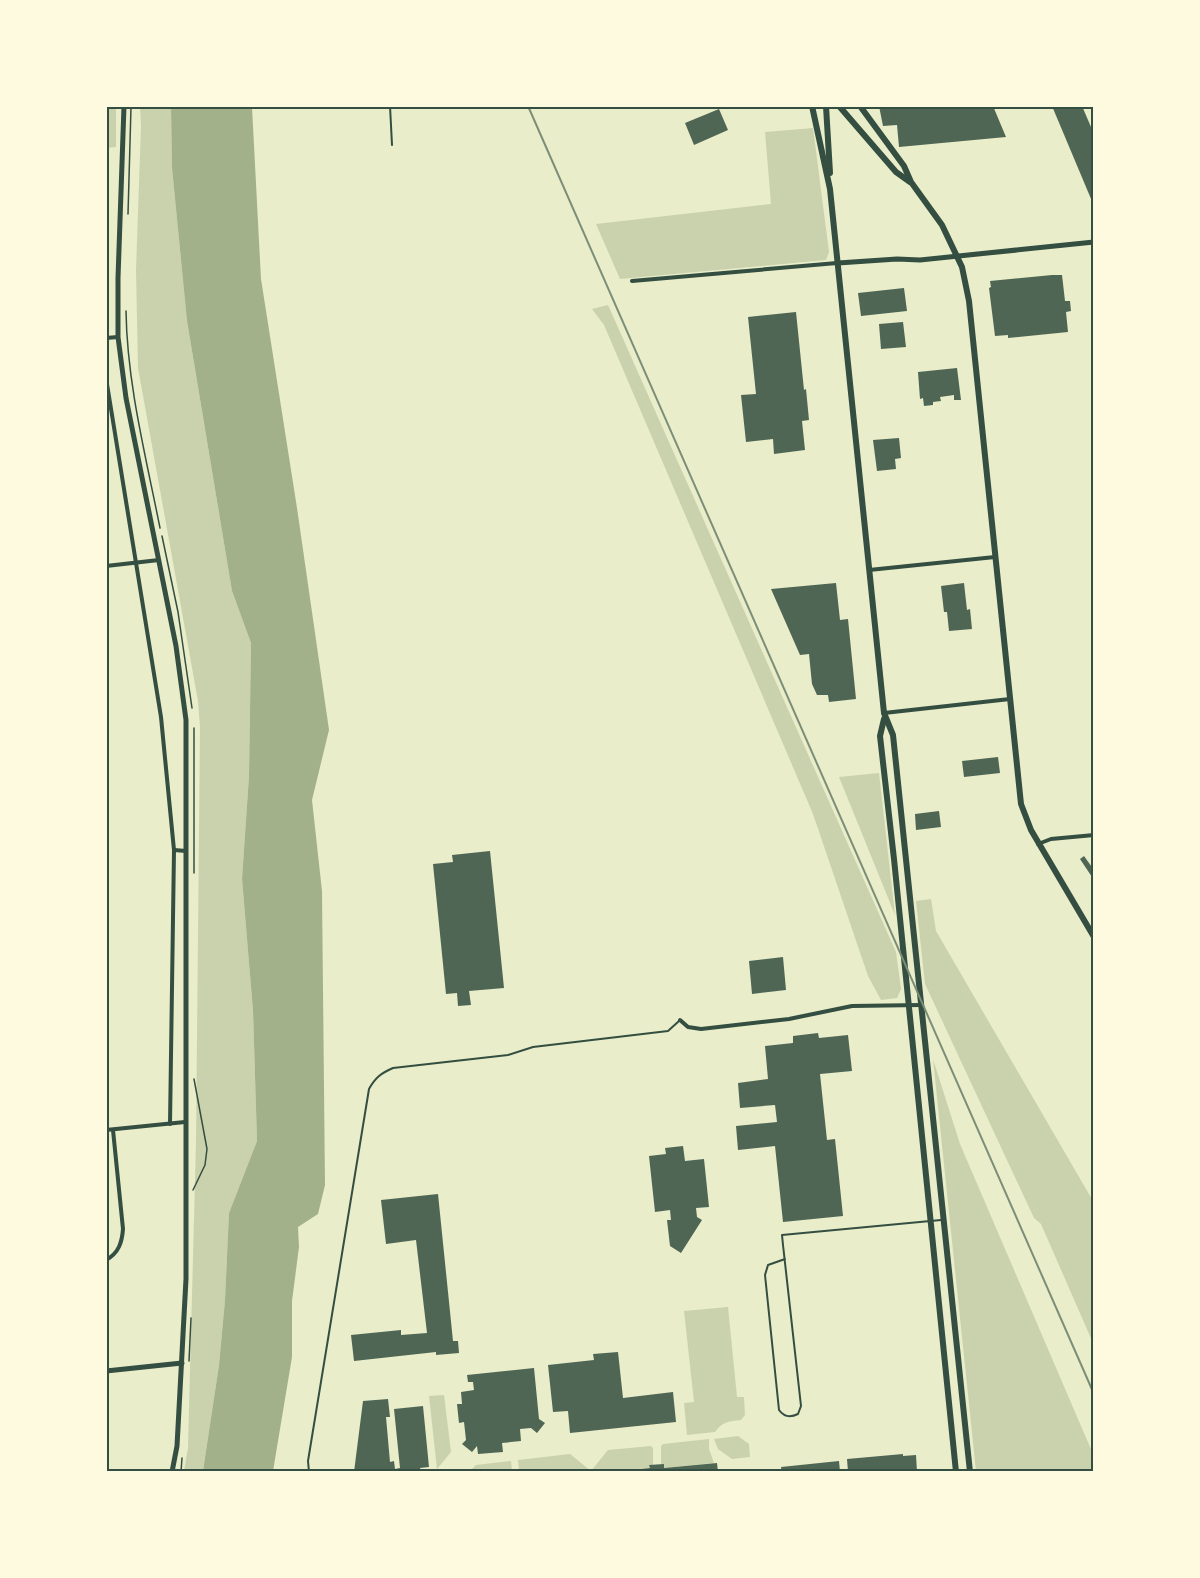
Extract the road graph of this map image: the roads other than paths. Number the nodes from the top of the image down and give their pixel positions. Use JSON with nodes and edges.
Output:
{"nodes":[{"id":1,"x":124,"y":106,"type":"edge"},
{"id":2,"x":390,"y":106,"type":"edge"},
{"id":3,"x":812,"y":106,"type":"edge"},
{"id":4,"x":826,"y":106,"type":"edge"},
{"id":5,"x":839,"y":106,"type":"edge"},
{"id":6,"x":860,"y":106,"type":"edge"},
{"id":7,"x":392,"y":145,"type":"dead end"},
{"id":8,"x":911,"y":182,"type":"junction"},
{"id":9,"x":830,"y":189,"type":"junction"},
{"id":10,"x":1094,"y":242,"type":"edge"},
{"id":11,"x":957,"y":256,"type":"junction"},
{"id":12,"x":838,"y":263,"type":"junction"},
{"id":13,"x":632,"y":281,"type":"dead end"},
{"id":14,"x":118,"y":337,"type":"junction"},
{"id":15,"x":106,"y":338,"type":"edge"},
{"id":16,"x":106,"y":378,"type":"edge"},
{"id":17,"x":995,"y":557,"type":"junction"},
{"id":18,"x":159,"y":560,"type":"junction"},
{"id":19,"x":135,"y":563,"type":"junction"},
{"id":20,"x":106,"y":566,"type":"edge"},
{"id":21,"x":869,"y":570,"type":"junction"},
{"id":22,"x":1010,"y":699,"type":"junction"},
{"id":23,"x":884,"y":716,"type":"junction"},
{"id":24,"x":1094,"y":835,"type":"edge"},
{"id":25,"x":1038,"y":844,"type":"junction"},
{"id":26,"x":174,"y":850,"type":"junction"},
{"id":27,"x":186,"y":851,"type":"junction"},
{"id":28,"x":1094,"y":936,"type":"edge"},
{"id":29,"x":922,"y":1005,"type":"junction"},
{"id":30,"x":908,"y":1006,"type":"junction"},
{"id":31,"x":680,"y":1020,"type":"joint"},
{"id":32,"x":185,"y":1122,"type":"junction"},
{"id":33,"x":170,"y":1124,"type":"junction"},
{"id":34,"x":106,"y":1130,"type":"edge"},
{"id":35,"x":113,"y":1130,"type":"junction"},
{"id":36,"x":944,"y":1220,"type":"junction"},
{"id":37,"x":930,"y":1221,"type":"junction"},
{"id":38,"x":785,"y":1259,"type":"junction"},
{"id":39,"x":106,"y":1260,"type":"edge"},
{"id":40,"x":182,"y":1363,"type":"junction"},
{"id":41,"x":106,"y":1371,"type":"edge"},
{"id":42,"x":172,"y":1472,"type":"edge"},
{"id":43,"x":309,"y":1472,"type":"edge"},
{"id":44,"x":956,"y":1472,"type":"edge"},
{"id":45,"x":970,"y":1472,"type":"edge"}],
"edges":[{"from":1,"to":14,"type":"street"},
{"from":2,"to":7,"type":"lane"},
{"from":3,"to":9,"type":"main road"},
{"from":4,"to":9,"type":"main road"},
{"from":5,"to":8,"type":"main road"},
{"from":6,"to":8,"type":"main road"},
{"from":8,"to":11,"type":"main road"},
{"from":9,"to":12,"type":"main road"},
{"from":10,"to":11,"type":"street"},
{"from":11,"to":12,"type":"street"},
{"from":11,"to":17,"type":"main road"},
{"from":12,"to":13,"type":"street"},
{"from":12,"to":21,"type":"main road"},
{"from":14,"to":15,"type":"street"},
{"from":14,"to":18,"type":"street"},
{"from":16,"to":19,"type":"street"},
{"from":17,"to":21,"type":"street"},
{"from":17,"to":22,"type":"main road"},
{"from":18,"to":19,"type":"street"},
{"from":18,"to":27,"type":"street"},
{"from":19,"to":20,"type":"street"},
{"from":19,"to":26,"type":"street"},
{"from":21,"to":23,"type":"main road"},
{"from":22,"to":23,"type":"street"},
{"from":22,"to":25,"type":"main road"},
{"from":23,"to":29,"type":"main road"},
{"from":23,"to":30,"type":"main road"},
{"from":24,"to":25,"type":"street"},
{"from":25,"to":28,"type":"main road"},
{"from":26,"to":27,"type":"street"},
{"from":26,"to":33,"type":"street"},
{"from":27,"to":32,"type":"street"},
{"from":29,"to":30,"type":"street"},
{"from":29,"to":36,"type":"main road"},
{"from":30,"to":31,"type":"street"},
{"from":30,"to":37,"type":"main road"},
{"from":31,"to":43,"type":"lane"},
{"from":32,"to":33,"type":"street"},
{"from":32,"to":40,"type":"street"},
{"from":33,"to":35,"type":"street"},
{"from":34,"to":35,"type":"street"},
{"from":35,"to":39,"type":"street"},
{"from":36,"to":37,"type":"lane"},
{"from":36,"to":45,"type":"main road"},
{"from":37,"to":38,"type":"lane"},
{"from":37,"to":44,"type":"main road"},
{"from":38,"to":38,"type":"lane"},
{"from":40,"to":41,"type":"street"},
{"from":40,"to":42,"type":"street"}]}
